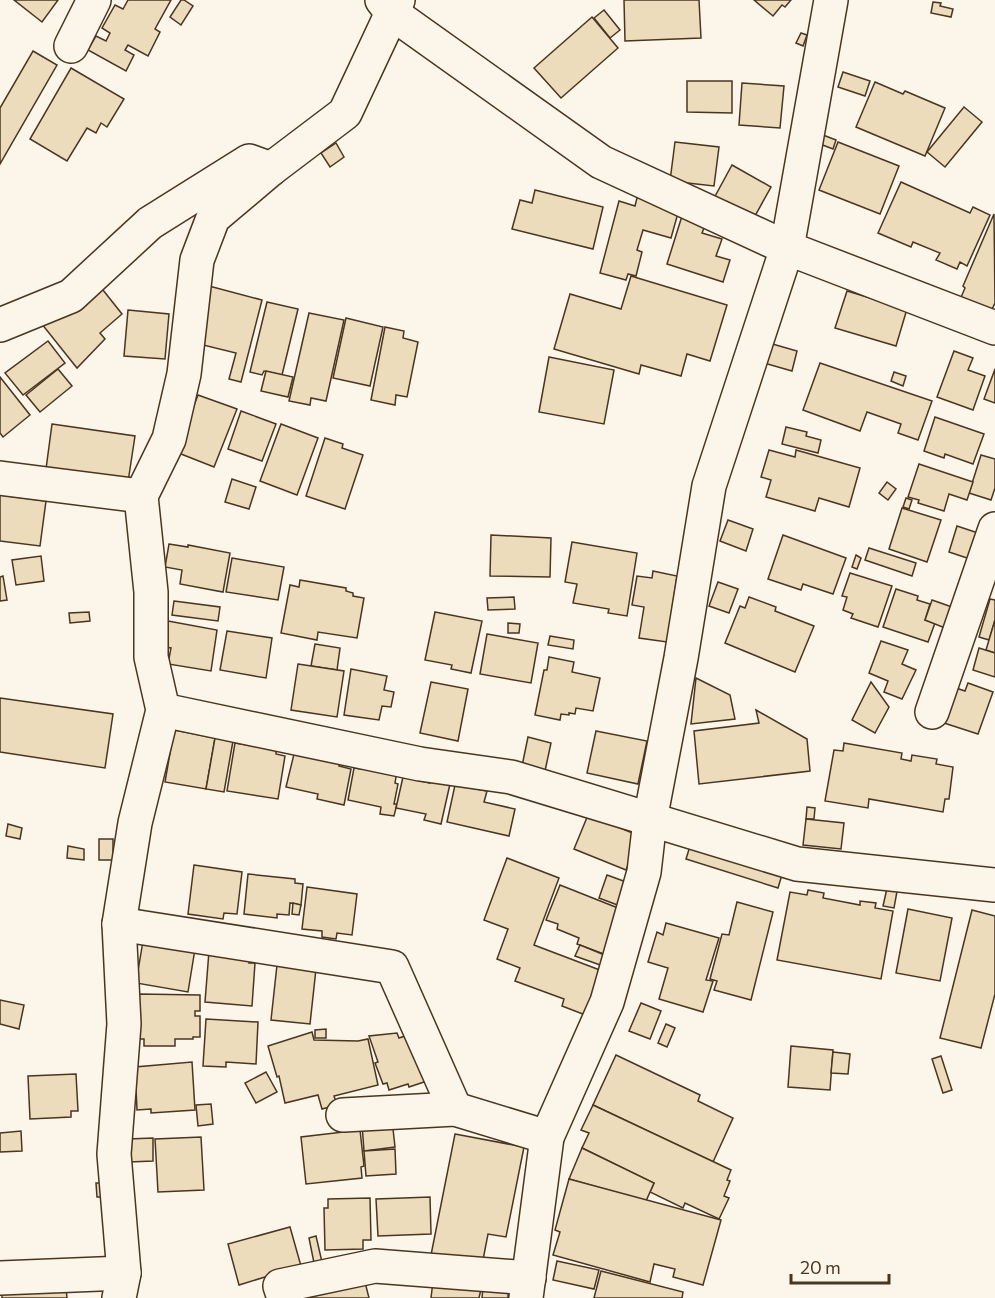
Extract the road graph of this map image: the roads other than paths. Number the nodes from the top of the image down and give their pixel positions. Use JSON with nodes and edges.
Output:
{"nodes":[{"id":1,"x":94,"y":0,"type":"edge"},
{"id":2,"x":827,"y":2,"type":"edge"},
{"id":3,"x":391,"y":4,"type":"edge"},
{"id":4,"x":71,"y":46,"type":"dead end"},
{"id":5,"x":271,"y":169,"type":"junction"},
{"id":6,"x":787,"y":248,"type":"junction"},
{"id":7,"x":0,"y":325,"type":"edge"},
{"id":8,"x":995,"y":328,"type":"edge"},
{"id":9,"x":0,"y":478,"type":"edge"},
{"id":10,"x":141,"y":496,"type":"junction"},
{"id":11,"x":995,"y":529,"type":"edge"},
{"id":12,"x":163,"y":710,"type":"junction"},
{"id":13,"x":933,"y":712,"type":"dead end"},
{"id":14,"x":650,"y":820,"type":"junction"},
{"id":15,"x":995,"y":885,"type":"edge"},
{"id":16,"x":119,"y":924,"type":"junction"},
{"id":17,"x":456,"y":1109,"type":"junction"},
{"id":18,"x":343,"y":1115,"type":"dead end"},
{"id":19,"x":547,"y":1137,"type":"junction"},
{"id":20,"x":0,"y":1278,"type":"edge"},
{"id":21,"x":121,"y":1286,"type":"edge"},
{"id":22,"x":527,"y":1288,"type":"edge"},
{"id":23,"x":284,"y":1298,"type":"edge"}],
"edges":[{"from":1,"to":4,"type":"street"},
{"from":2,"to":6,"type":"street"},
{"from":3,"to":5,"type":"street"},
{"from":3,"to":6,"type":"street"},
{"from":5,"to":7,"type":"street"},
{"from":5,"to":10,"type":"street"},
{"from":6,"to":8,"type":"street"},
{"from":6,"to":14,"type":"street"},
{"from":9,"to":10,"type":"street"},
{"from":10,"to":12,"type":"street"},
{"from":11,"to":13,"type":"street"},
{"from":12,"to":14,"type":"street"},
{"from":12,"to":16,"type":"street"},
{"from":14,"to":15,"type":"street"},
{"from":14,"to":19,"type":"street"},
{"from":16,"to":17,"type":"street"},
{"from":16,"to":21,"type":"street"},
{"from":17,"to":18,"type":"street"},
{"from":17,"to":19,"type":"street"},
{"from":19,"to":22,"type":"street"},
{"from":20,"to":21,"type":"street"},
{"from":22,"to":23,"type":"street"}]}
